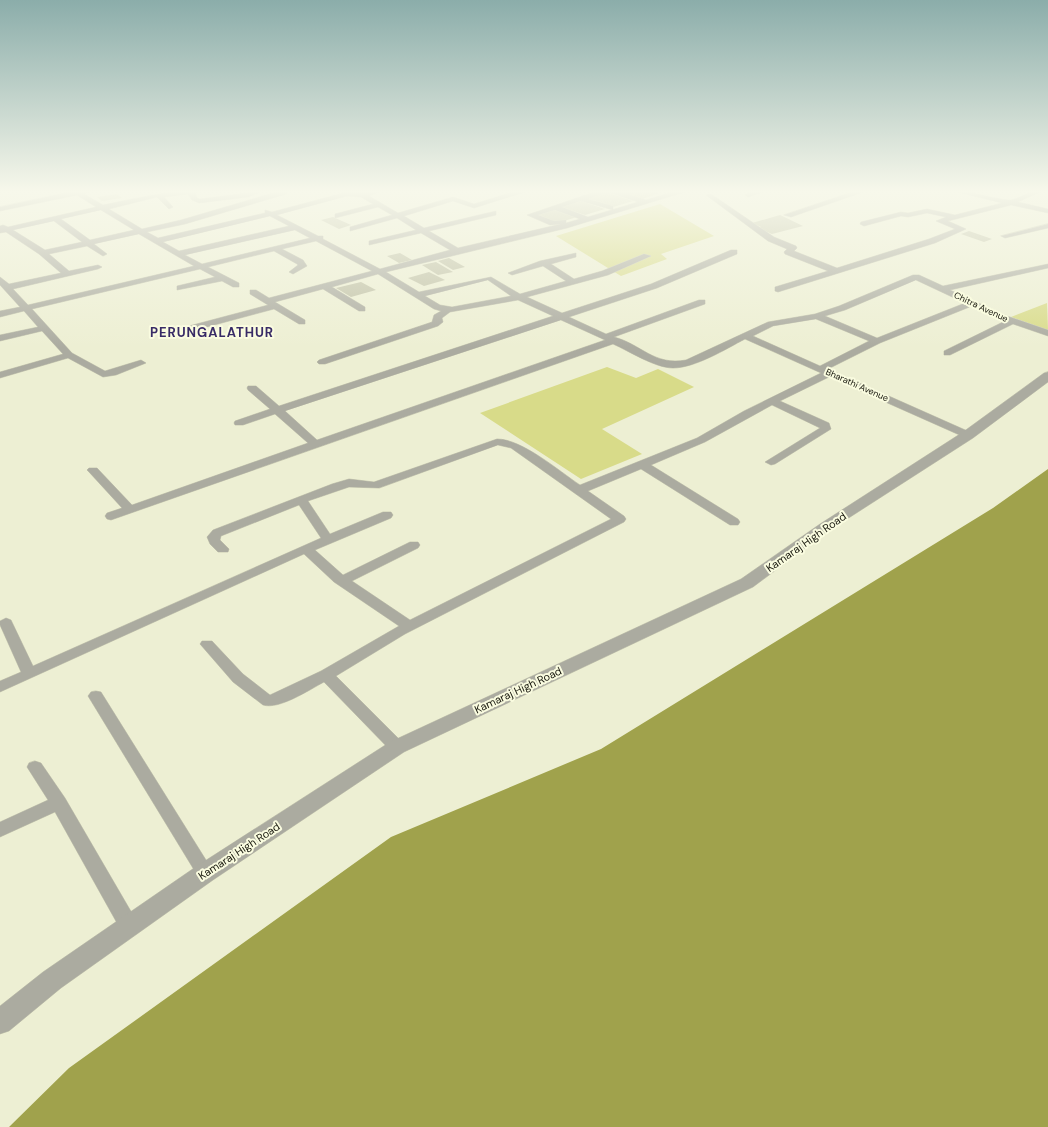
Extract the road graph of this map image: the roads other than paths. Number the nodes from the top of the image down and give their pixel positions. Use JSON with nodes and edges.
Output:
{"nodes":[{"id":1,"x":26,"y":243,"type":"edge"},
{"id":2,"x":88,"y":243,"type":"joint"},
{"id":3,"x":160,"y":243,"type":"edge"},
{"id":4,"x":226,"y":243,"type":"edge"},
{"id":5,"x":301,"y":243,"type":"edge"},
{"id":6,"x":328,"y":243,"type":"edge"},
{"id":7,"x":441,"y":243,"type":"edge"},
{"id":8,"x":492,"y":243,"type":"edge"},
{"id":9,"x":780,"y":243,"type":"edge"},
{"id":10,"x":924,"y":243,"type":"edge"},
{"id":11,"x":275,"y":249,"type":"junction"},
{"id":12,"x":457,"y":252,"type":"junction"},
{"id":13,"x":734,"y":252,"type":"dead end"},
{"id":14,"x":43,"y":253,"type":"junction"},
{"id":15,"x":103,"y":254,"type":"dead end"},
{"id":16,"x":178,"y":254,"type":"junction"},
{"id":17,"x":573,"y":255,"type":"dead end"},
{"id":18,"x":647,"y":256,"type":"dead end"},
{"id":19,"x":543,"y":264,"type":"junction"},
{"id":20,"x":1048,"y":266,"type":"edge"},
{"id":21,"x":98,"y":267,"type":"dead end"},
{"id":22,"x":201,"y":267,"type":"junction"},
{"id":23,"x":834,"y":270,"type":"junction"},
{"id":24,"x":293,"y":272,"type":"dead end"},
{"id":25,"x":382,"y":272,"type":"junction"},
{"id":26,"x":512,"y":273,"type":"dead end"},
{"id":27,"x":67,"y":274,"type":"junction"},
{"id":28,"x":222,"y":278,"type":"junction"},
{"id":29,"x":572,"y":281,"type":"junction"},
{"id":30,"x":4,"y":285,"type":"edge"},
{"id":31,"x":236,"y":285,"type":"dead end"},
{"id":32,"x":326,"y":287,"type":"junction"},
{"id":33,"x":180,"y":288,"type":"dead end"},
{"id":34,"x":778,"y":289,"type":"dead end"},
{"id":35,"x":942,"y":289,"type":"junction"},
{"id":36,"x":253,"y":292,"type":"dead end"},
{"id":37,"x":418,"y":295,"type":"junction"},
{"id":38,"x":519,"y":297,"type":"junction"},
{"id":39,"x":702,"y":302,"type":"dead end"},
{"id":40,"x":972,"y":303,"type":"junction"},
{"id":41,"x":272,"y":304,"type":"junction"},
{"id":42,"x":27,"y":308,"type":"junction"},
{"id":43,"x":444,"y":308,"type":"junction"},
{"id":44,"x":362,"y":309,"type":"dead end"},
{"id":45,"x":0,"y":314,"type":"edge"},
{"id":46,"x":817,"y":316,"type":"junction"},
{"id":47,"x":563,"y":317,"type":"junction"},
{"id":48,"x":1013,"y":321,"type":"junction"},
{"id":49,"x":302,"y":322,"type":"dead end"},
{"id":50,"x":45,"y":328,"type":"junction"},
{"id":51,"x":192,"y":328,"type":"dead end"},
{"id":52,"x":1048,"y":334,"type":"edge"},
{"id":53,"x":745,"y":336,"type":"junction"},
{"id":54,"x":0,"y":338,"type":"edge"},
{"id":55,"x":610,"y":339,"type":"junction"},
{"id":56,"x":877,"y":341,"type":"junction"},
{"id":57,"x":947,"y":353,"type":"dead end"},
{"id":58,"x":69,"y":355,"type":"junction"},
{"id":59,"x":322,"y":362,"type":"dead end"},
{"id":60,"x":141,"y":364,"type":"dead end"},
{"id":61,"x":825,"y":371,"type":"junction"},
{"id":62,"x":0,"y":375,"type":"edge"},
{"id":63,"x":1048,"y":376,"type":"edge"},
{"id":64,"x":252,"y":388,"type":"dead end"},
{"id":65,"x":772,"y":400,"type":"junction"},
{"id":66,"x":279,"y":410,"type":"junction"},
{"id":67,"x":239,"y":423,"type":"dead end"},
{"id":68,"x":968,"y":435,"type":"junction"},
{"id":69,"x":315,"y":444,"type":"junction"},
{"id":70,"x":771,"y":462,"type":"dead end"},
{"id":71,"x":642,"y":464,"type":"junction"},
{"id":72,"x":93,"y":470,"type":"dead end"},
{"id":73,"x":579,"y":490,"type":"junction"},
{"id":74,"x":301,"y":499,"type":"junction"},
{"id":75,"x":129,"y":509,"type":"junction"},
{"id":76,"x":387,"y":515,"type":"dead end"},
{"id":77,"x":111,"y":516,"type":"dead end"},
{"id":78,"x":734,"y":522,"type":"dead end"},
{"id":79,"x":328,"y":540,"type":"junction"},
{"id":80,"x":414,"y":546,"type":"dead end"},
{"id":81,"x":223,"y":549,"type":"dead end"},
{"id":82,"x":306,"y":549,"type":"junction"},
{"id":83,"x":342,"y":581,"type":"junction"},
{"id":84,"x":6,"y":623,"type":"dead end"},
{"id":85,"x":409,"y":626,"type":"junction"},
{"id":86,"x":207,"y":644,"type":"dead end"},
{"id":87,"x":29,"y":674,"type":"junction"},
{"id":88,"x":326,"y":674,"type":"junction"},
{"id":89,"x":0,"y":687,"type":"edge"},
{"id":90,"x":96,"y":696,"type":"dead end"},
{"id":91,"x":397,"y":746,"type":"junction"},
{"id":92,"x":35,"y":767,"type":"dead end"},
{"id":93,"x":59,"y":803,"type":"junction"},
{"id":94,"x":0,"y":830,"type":"edge"},
{"id":95,"x":205,"y":873,"type":"junction"},
{"id":96,"x":129,"y":926,"type":"junction"},
{"id":97,"x":0,"y":1022,"type":"edge"}],
"edges":[{"from":1,"to":14,"type":"street"},
{"from":2,"to":14,"type":"street"},
{"from":2,"to":15,"type":"street"},
{"from":3,"to":16,"type":"street"},
{"from":4,"to":16,"type":"street"},
{"from":5,"to":11,"type":"street"},
{"from":6,"to":25,"type":"street"},
{"from":7,"to":12,"type":"street"},
{"from":8,"to":12,"type":"street"},
{"from":9,"to":23,"type":"street"},
{"from":10,"to":23,"type":"street"},
{"from":11,"to":22,"type":"street"},
{"from":11,"to":24,"type":"street"},
{"from":12,"to":25,"type":"street"},
{"from":13,"to":47,"type":"street"},
{"from":14,"to":27,"type":"street"},
{"from":16,"to":22,"type":"street"},
{"from":17,"to":19,"type":"street"},
{"from":18,"to":29,"type":"street"},
{"from":19,"to":26,"type":"street"},
{"from":19,"to":29,"type":"street"},
{"from":20,"to":35,"type":"street"},
{"from":21,"to":27,"type":"street"},
{"from":22,"to":28,"type":"street"},
{"from":22,"to":42,"type":"street"},
{"from":23,"to":34,"type":"street"},
{"from":25,"to":32,"type":"street"},
{"from":25,"to":37,"type":"street"},
{"from":27,"to":30,"type":"street"},
{"from":28,"to":31,"type":"street"},
{"from":28,"to":33,"type":"street"},
{"from":29,"to":38,"type":"street"},
{"from":30,"to":42,"type":"street"},
{"from":32,"to":41,"type":"street"},
{"from":32,"to":44,"type":"street"},
{"from":35,"to":40,"type":"street","name":"Chitra Avenue"},
{"from":35,"to":46,"type":"street","name":"Chitra Avenue"},
{"from":36,"to":41,"type":"street"},
{"from":37,"to":38,"type":"street"},
{"from":37,"to":43,"type":"street"},
{"from":38,"to":43,"type":"street"},
{"from":38,"to":47,"type":"street"},
{"from":39,"to":55,"type":"street"},
{"from":40,"to":48,"type":"street","name":"Chitra Avenue"},
{"from":40,"to":56,"type":"street"},
{"from":41,"to":49,"type":"street"},
{"from":41,"to":51,"type":"street"},
{"from":42,"to":45,"type":"street"},
{"from":42,"to":50,"type":"street"},
{"from":43,"to":59,"type":"street"},
{"from":46,"to":53,"type":"street"},
{"from":46,"to":56,"type":"street"},
{"from":47,"to":55,"type":"street"},
{"from":47,"to":66,"type":"street"},
{"from":48,"to":52,"type":"street","name":"Chitra Avenue"},
{"from":48,"to":57,"type":"street"},
{"from":50,"to":54,"type":"street"},
{"from":50,"to":58,"type":"street"},
{"from":53,"to":55,"type":"street"},
{"from":53,"to":61,"type":"street","name":"Bharathi Avenue"},
{"from":55,"to":69,"type":"street"},
{"from":56,"to":61,"type":"street"},
{"from":58,"to":60,"type":"street"},
{"from":58,"to":62,"type":"street"},
{"from":61,"to":65,"type":"street"},
{"from":61,"to":68,"type":"street","name":"Bharathi Avenue"},
{"from":63,"to":68,"type":"street","name":"Kamaraj High Road"},
{"from":64,"to":66,"type":"street"},
{"from":65,"to":70,"type":"street"},
{"from":65,"to":71,"type":"street"},
{"from":66,"to":67,"type":"street"},
{"from":66,"to":69,"type":"street"},
{"from":68,"to":91,"type":"street","name":"Kamaraj High Road"},
{"from":69,"to":75,"type":"street"},
{"from":71,"to":73,"type":"street"},
{"from":71,"to":78,"type":"street"},
{"from":72,"to":75,"type":"street"},
{"from":73,"to":74,"type":"street"},
{"from":73,"to":85,"type":"street"},
{"from":74,"to":79,"type":"street"},
{"from":74,"to":81,"type":"street"},
{"from":75,"to":77,"type":"street"},
{"from":76,"to":79,"type":"street"},
{"from":79,"to":82,"type":"street"},
{"from":80,"to":83,"type":"street"},
{"from":82,"to":83,"type":"street"},
{"from":82,"to":87,"type":"street"},
{"from":83,"to":85,"type":"street"},
{"from":84,"to":87,"type":"street"},
{"from":85,"to":88,"type":"street"},
{"from":86,"to":88,"type":"street"},
{"from":87,"to":89,"type":"street"},
{"from":88,"to":91,"type":"street"},
{"from":90,"to":95,"type":"street"},
{"from":91,"to":95,"type":"street","name":"Kamaraj High Road"},
{"from":92,"to":93,"type":"street"},
{"from":93,"to":94,"type":"street"},
{"from":93,"to":96,"type":"street"},
{"from":95,"to":96,"type":"street","name":"Kamaraj High Road"},
{"from":96,"to":97,"type":"street","name":"Kamaraj High Road"}]}
